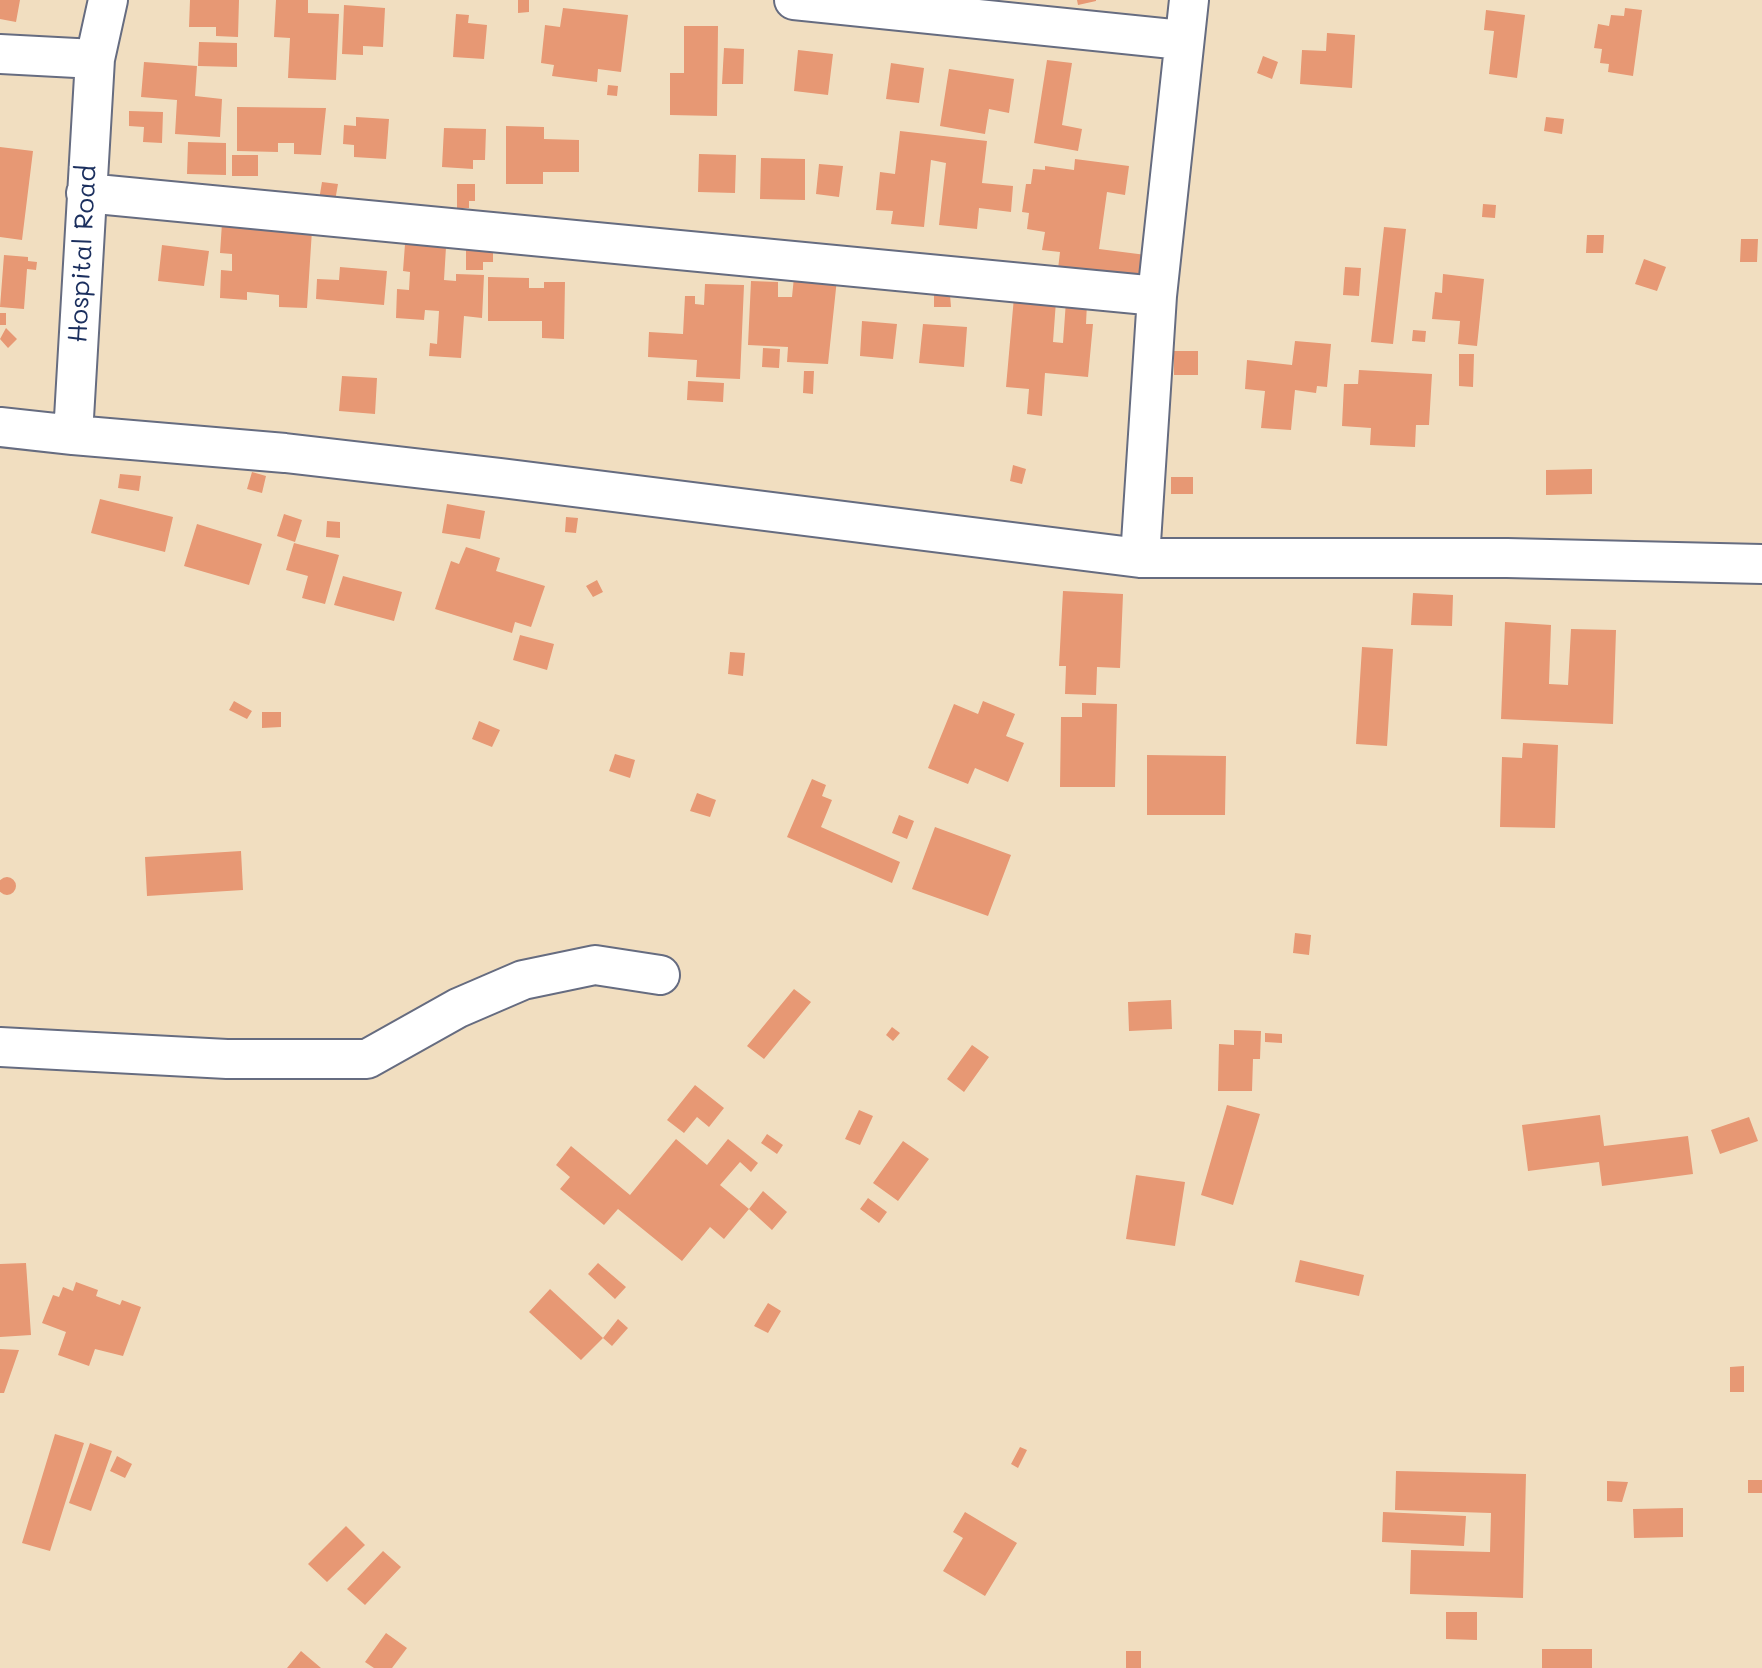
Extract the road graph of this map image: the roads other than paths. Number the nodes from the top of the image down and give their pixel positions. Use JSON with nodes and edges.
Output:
{"nodes":[{"id":1,"x":108,"y":0,"type":"edge"},
{"id":2,"x":794,"y":0,"type":"edge"},
{"id":3,"x":1189,"y":0,"type":"edge"},
{"id":4,"x":1182,"y":40,"type":"junction"},
{"id":5,"x":0,"y":54,"type":"edge"},
{"id":6,"x":95,"y":59,"type":"junction"},
{"id":7,"x":86,"y":193,"type":"junction"},
{"id":8,"x":1157,"y":296,"type":"junction"},
{"id":9,"x":0,"y":427,"type":"edge"},
{"id":10,"x":73,"y":435,"type":"junction"},
{"id":11,"x":1140,"y":558,"type":"junction"},
{"id":12,"x":1762,"y":564,"type":"edge"},
{"id":13,"x":660,"y":975,"type":"dead end"},
{"id":14,"x":0,"y":1047,"type":"edge"}],
"edges":[{"from":1,"to":6,"type":"street","name":"Hospital Road"},
{"from":2,"to":4,"type":"street"},
{"from":3,"to":4,"type":"street"},
{"from":4,"to":8,"type":"street"},
{"from":5,"to":6,"type":"street"},
{"from":6,"to":7,"type":"street","name":"Hospital Road"},
{"from":7,"to":8,"type":"street"},
{"from":7,"to":10,"type":"street","name":"Hospital Road"},
{"from":8,"to":11,"type":"street"},
{"from":9,"to":10,"type":"street"},
{"from":10,"to":11,"type":"street"},
{"from":11,"to":12,"type":"street"},
{"from":13,"to":14,"type":"street"}]}
